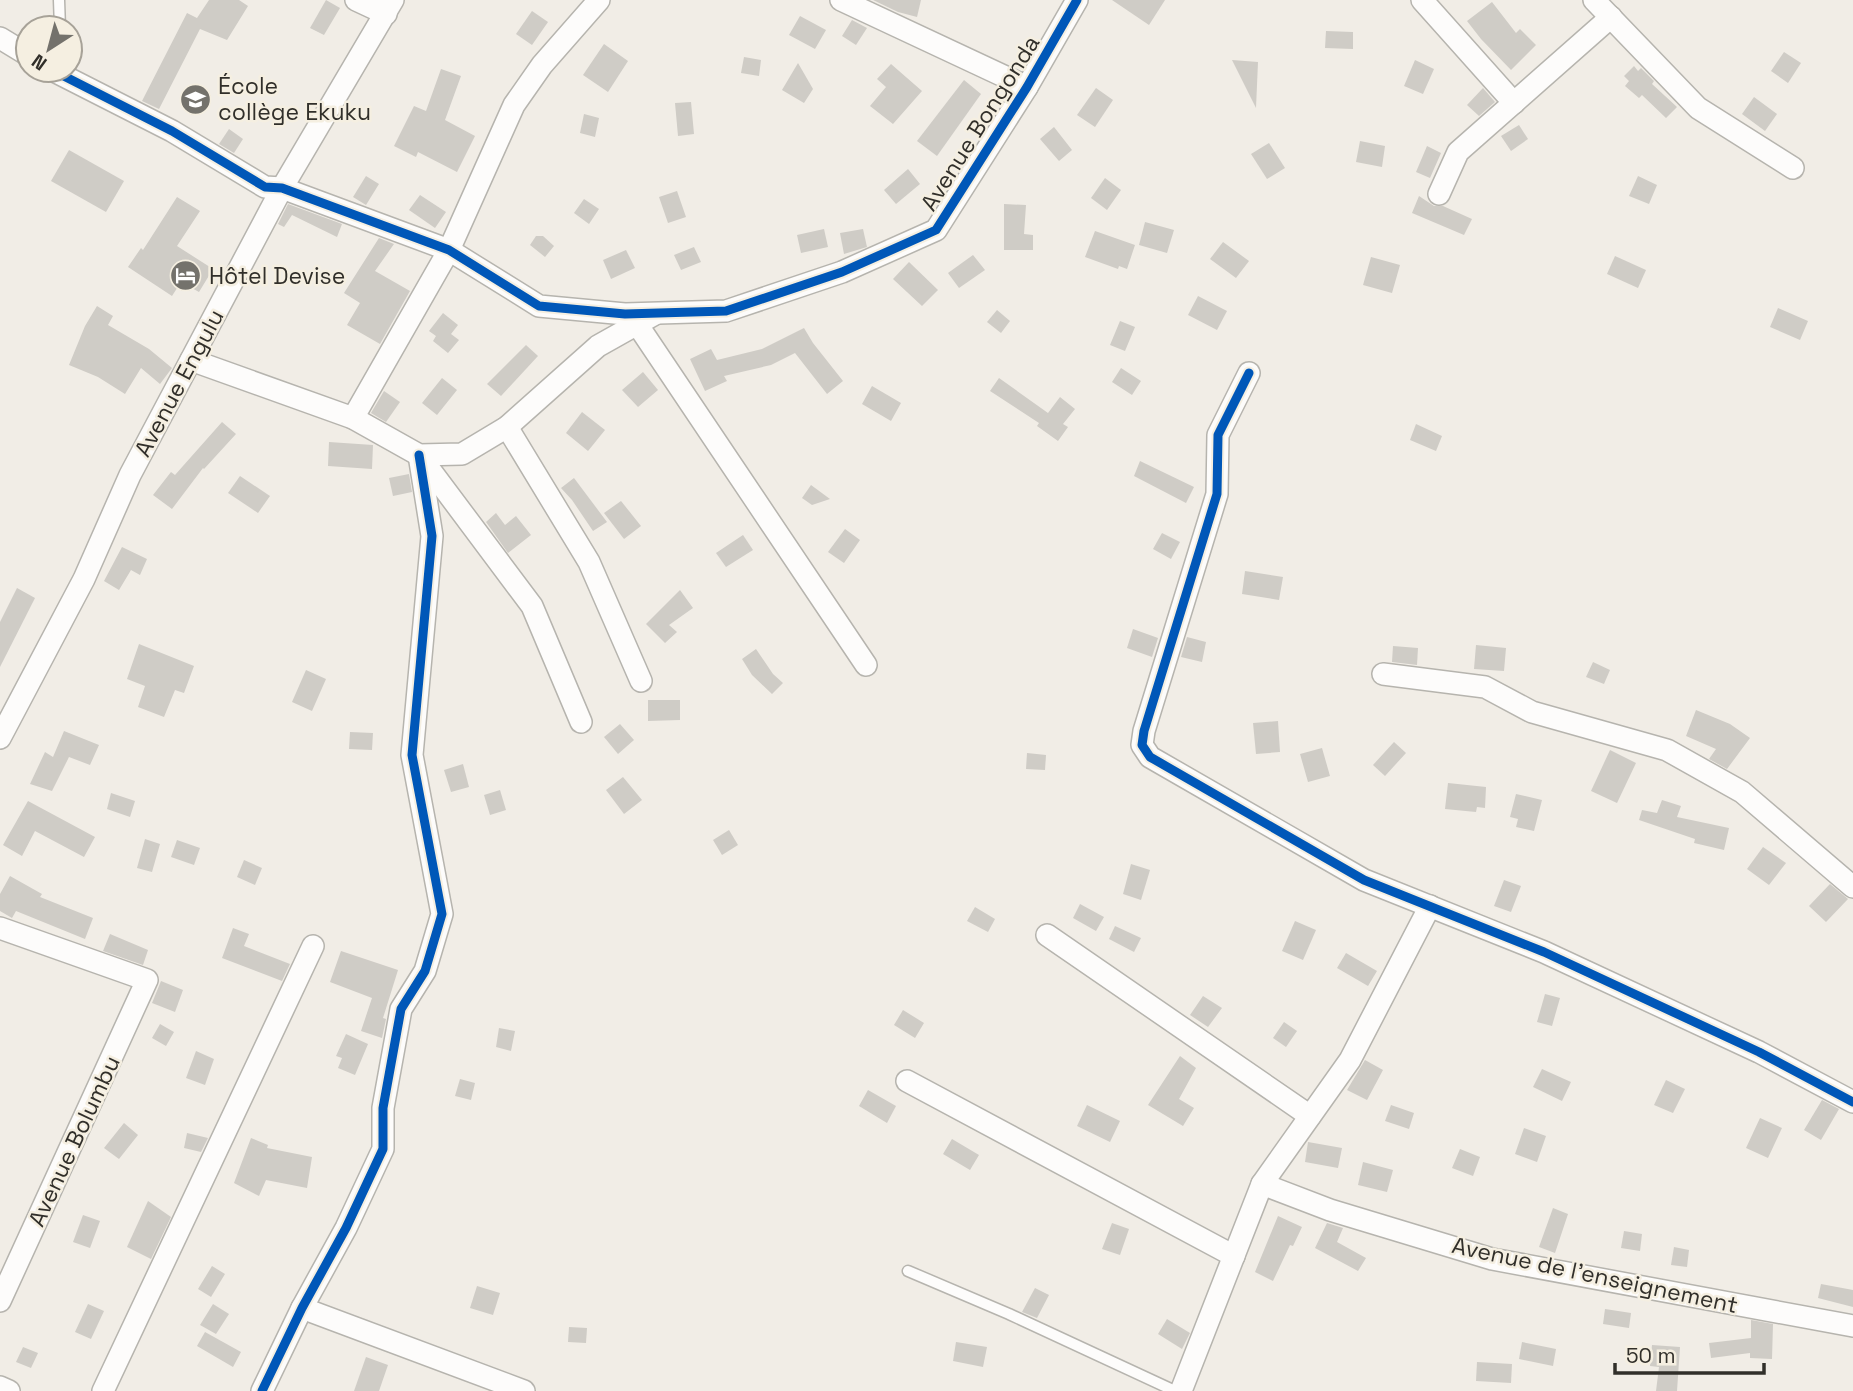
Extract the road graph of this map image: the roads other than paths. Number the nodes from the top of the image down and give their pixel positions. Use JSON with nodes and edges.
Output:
{"nodes":[{"id":1,"x":356,"y":0,"type":"edge"},
{"id":2,"x":599,"y":0,"type":"edge"},
{"id":3,"x":841,"y":0,"type":"edge"},
{"id":4,"x":1077,"y":0,"type":"edge"},
{"id":5,"x":1422,"y":0,"type":"edge"},
{"id":6,"x":1594,"y":0,"type":"edge"},
{"id":7,"x":390,"y":7,"type":"edge"},
{"id":8,"x":1611,"y":17,"type":"junction"},
{"id":9,"x":82,"y":84,"type":"edge"},
{"id":10,"x":1027,"y":87,"type":"junction"},
{"id":11,"x":1514,"y":103,"type":"junction"},
{"id":12,"x":1793,"y":168,"type":"dead end"},
{"id":13,"x":282,"y":188,"type":"junction"},
{"id":14,"x":1439,"y":194,"type":"dead end"},
{"id":15,"x":449,"y":250,"type":"junction"},
{"id":16,"x":657,"y":313,"type":"junction"},
{"id":17,"x":637,"y":324,"type":"junction"},
{"id":18,"x":191,"y":360,"type":"junction"},
{"id":19,"x":1249,"y":373,"type":"dead end"},
{"id":20,"x":353,"y":418,"type":"junction"},
{"id":21,"x":507,"y":427,"type":"junction"},
{"id":22,"x":419,"y":454,"type":"junction"},
{"id":23,"x":866,"y":665,"type":"dead end"},
{"id":24,"x":1383,"y":674,"type":"dead end"},
{"id":25,"x":641,"y":681,"type":"dead end"},
{"id":26,"x":581,"y":722,"type":"dead end"},
{"id":27,"x":0,"y":738,"type":"edge"},
{"id":28,"x":1853,"y":887,"type":"edge"},
{"id":29,"x":1430,"y":906,"type":"junction"},
{"id":30,"x":0,"y":928,"type":"edge"},
{"id":31,"x":1046,"y":935,"type":"dead end"},
{"id":32,"x":313,"y":946,"type":"dead end"},
{"id":33,"x":908,"y":1081,"type":"dead end"},
{"id":34,"x":1853,"y":1102,"type":"edge"},
{"id":35,"x":1310,"y":1116,"type":"junction"},
{"id":36,"x":1262,"y":1184,"type":"junction"},
{"id":37,"x":1234,"y":1256,"type":"junction"},
{"id":38,"x":908,"y":1271,"type":"dead end"},
{"id":39,"x":0,"y":1301,"type":"edge"},
{"id":40,"x":302,"y":1308,"type":"junction"},
{"id":41,"x":1853,"y":1326,"type":"edge"},
{"id":42,"x":0,"y":1387,"type":"edge"},
{"id":43,"x":9,"y":1391,"type":"edge"},
{"id":44,"x":103,"y":1391,"type":"edge"},
{"id":45,"x":262,"y":1391,"type":"edge"},
{"id":46,"x":524,"y":1391,"type":"edge"},
{"id":47,"x":1175,"y":1391,"type":"edge"},
{"id":48,"x":1181,"y":1391,"type":"edge"}],
"edges":[{"from":1,"to":7,"type":"street"},
{"from":2,"to":15,"type":"street"},
{"from":3,"to":10,"type":"street"},
{"from":4,"to":10,"type":"street","name":"Avenue Bongonda"},
{"from":5,"to":11,"type":"street"},
{"from":6,"to":8,"type":"street"},
{"from":7,"to":13,"type":"street","name":"Avenue Engulu"},
{"from":8,"to":11,"type":"street"},
{"from":8,"to":12,"type":"street"},
{"from":9,"to":13,"type":"street"},
{"from":10,"to":16,"type":"street","name":"Avenue Bongonda"},
{"from":11,"to":14,"type":"street"},
{"from":13,"to":15,"type":"street"},
{"from":13,"to":18,"type":"street","name":"Avenue Engulu"},
{"from":15,"to":16,"type":"street"},
{"from":15,"to":20,"type":"street"},
{"from":16,"to":17,"type":"street"},
{"from":17,"to":21,"type":"street"},
{"from":17,"to":23,"type":"street"},
{"from":18,"to":20,"type":"street"},
{"from":18,"to":27,"type":"street","name":"Avenue Engulu"},
{"from":19,"to":29,"type":"street"},
{"from":20,"to":22,"type":"street"},
{"from":21,"to":22,"type":"street"},
{"from":21,"to":25,"type":"street"},
{"from":22,"to":26,"type":"street"},
{"from":22,"to":40,"type":"street"},
{"from":24,"to":28,"type":"street"},
{"from":29,"to":34,"type":"street"},
{"from":29,"to":35,"type":"street"},
{"from":30,"to":39,"type":"street","name":"Avenue Bolumbu"},
{"from":31,"to":35,"type":"street"},
{"from":32,"to":44,"type":"street"},
{"from":33,"to":37,"type":"street"},
{"from":35,"to":36,"type":"street"},
{"from":36,"to":37,"type":"street"},
{"from":36,"to":41,"type":"street","name":"Avenue de l'enseignement"},
{"from":37,"to":48,"type":"street"},
{"from":38,"to":47,"type":"lane"},
{"from":40,"to":45,"type":"street"},
{"from":40,"to":46,"type":"street"},
{"from":42,"to":43,"type":"street"}]}
